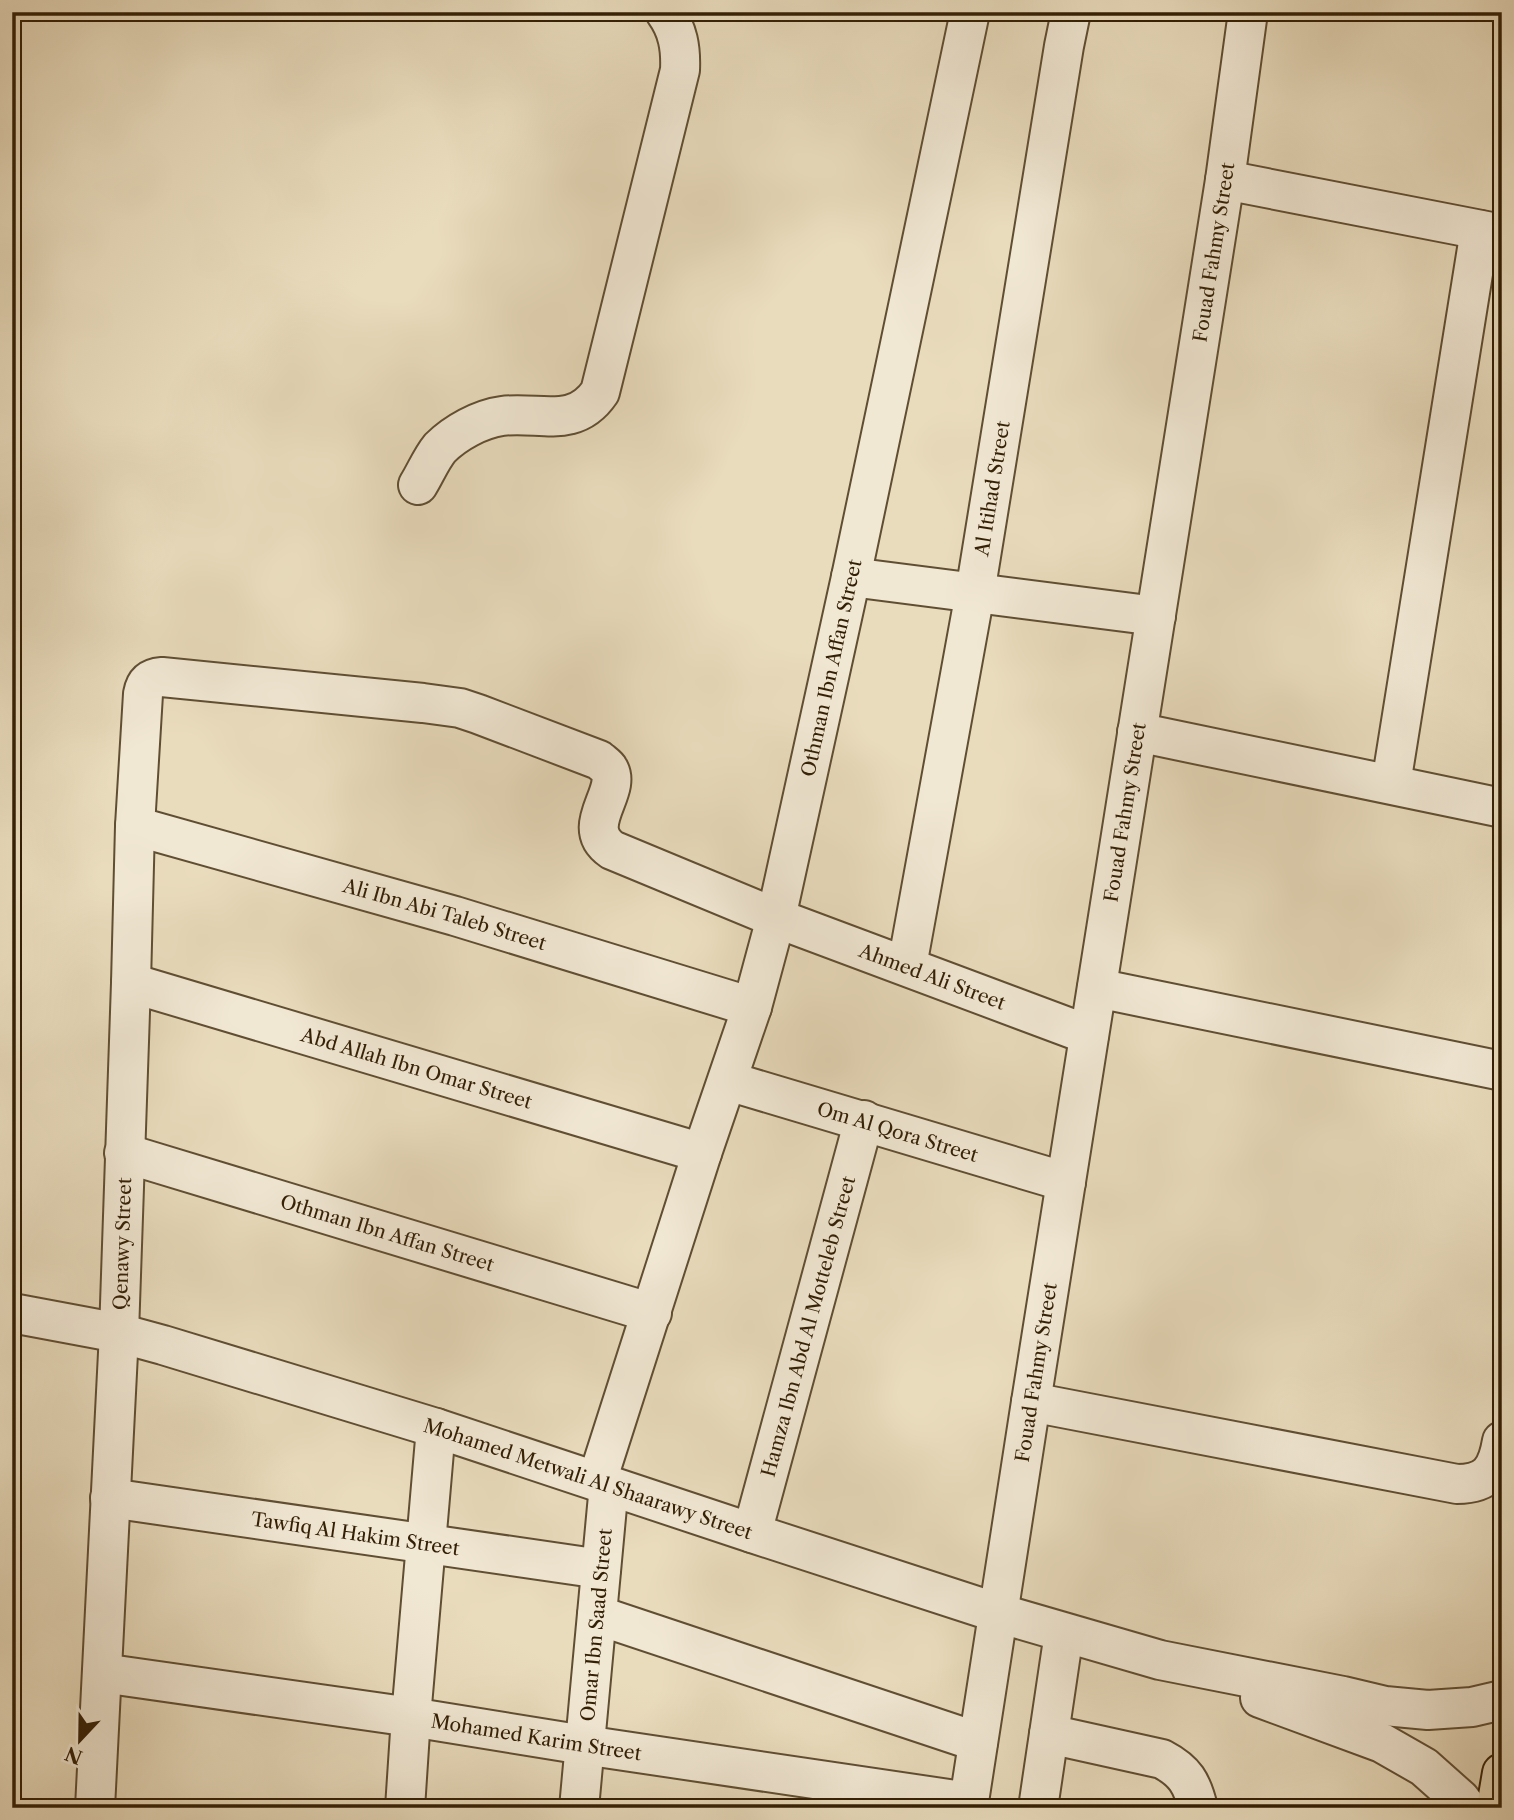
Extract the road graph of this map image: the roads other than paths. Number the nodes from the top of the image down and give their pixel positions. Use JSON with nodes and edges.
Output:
{"nodes":[{"id":1,"x":664,"y":12,"type":"edge"},
{"id":2,"x":970,"y":12,"type":"edge"},
{"id":3,"x":1071,"y":12,"type":"edge"},
{"id":4,"x":1248,"y":12,"type":"edge"},
{"id":5,"x":1225,"y":180,"type":"junction"},
{"id":6,"x":1491,"y":232,"type":"edge"},
{"id":7,"x":418,"y":485,"type":"dead end"},
{"id":8,"x":851,"y":577,"type":"junction"},
{"id":9,"x":975,"y":593,"type":"junction"},
{"id":10,"x":1156,"y":616,"type":"junction"},
{"id":11,"x":149,"y":681,"type":"joint"},
{"id":12,"x":1137,"y":732,"type":"junction"},
{"id":13,"x":1391,"y":784,"type":"junction"},
{"id":14,"x":1502,"y":808,"type":"edge"},
{"id":15,"x":135,"y":827,"type":"junction"},
{"id":16,"x":776,"y":918,"type":"junction"},
{"id":17,"x":907,"y":966,"type":"junction"},
{"id":18,"x":131,"y":983,"type":"junction"},
{"id":19,"x":1097,"y":988,"type":"junction"},
{"id":20,"x":752,"y":1007,"type":"junction"},
{"id":21,"x":1089,"y":1035,"type":"junction"},
{"id":22,"x":1502,"y":1071,"type":"edge"},
{"id":23,"x":728,"y":1081,"type":"junction"},
{"id":24,"x":864,"y":1121,"type":"junction"},
{"id":25,"x":124,"y":1153,"type":"junction"},
{"id":26,"x":702,"y":1153,"type":"junction"},
{"id":27,"x":1066,"y":1182,"type":"junction"},
{"id":28,"x":12,"y":1312,"type":"edge"},
{"id":29,"x":652,"y":1313,"type":"junction"},
{"id":30,"x":119,"y":1334,"type":"junction"},
{"id":31,"x":1031,"y":1402,"type":"junction"},
{"id":32,"x":436,"y":1428,"type":"junction"},
{"id":33,"x":1502,"y":1441,"type":"edge"},
{"id":34,"x":603,"y":1483,"type":"junction"},
{"id":35,"x":110,"y":1498,"type":"junction"},
{"id":36,"x":752,"y":1533,"type":"junction"},
{"id":37,"x":426,"y":1543,"type":"junction"},
{"id":38,"x":601,"y":1569,"type":"junction"},
{"id":39,"x":998,"y":1613,"type":"junction"},
{"id":40,"x":597,"y":1615,"type":"junction"},
{"id":41,"x":1064,"y":1633,"type":"junction"},
{"id":42,"x":1160,"y":1660,"type":"junction"},
{"id":43,"x":102,"y":1673,"type":"junction"},
{"id":44,"x":1502,"y":1700,"type":"edge"},
{"id":45,"x":411,"y":1717,"type":"junction"},
{"id":46,"x":1049,"y":1734,"type":"junction"},
{"id":47,"x":978,"y":1742,"type":"junction"},
{"id":48,"x":584,"y":1745,"type":"junction"},
{"id":49,"x":1502,"y":1773,"type":"edge"},
{"id":50,"x":969,"y":1805,"type":"edge"},
{"id":51,"x":95,"y":1808,"type":"edge"},
{"id":52,"x":405,"y":1808,"type":"edge"},
{"id":53,"x":579,"y":1808,"type":"edge"},
{"id":54,"x":1038,"y":1808,"type":"edge"},
{"id":55,"x":1198,"y":1808,"type":"edge"},
{"id":56,"x":1468,"y":1808,"type":"edge"},
{"id":57,"x":1496,"y":1808,"type":"edge"}],
"edges":[{"from":1,"to":7,"type":"street"},
{"from":2,"to":8,"type":"street","name":"Othman Ibn Affan Street"},
{"from":3,"to":9,"type":"street","name":"Al Itihad Street"},
{"from":4,"to":5,"type":"street","name":"Fouad Fahmy Street"},
{"from":5,"to":6,"type":"street"},
{"from":5,"to":10,"type":"street","name":"Fouad Fahmy Street"},
{"from":6,"to":13,"type":"street"},
{"from":8,"to":9,"type":"street"},
{"from":8,"to":16,"type":"street","name":"Othman Ibn Affan Street"},
{"from":9,"to":10,"type":"street"},
{"from":9,"to":17,"type":"street","name":"Al Itihad Street"},
{"from":10,"to":12,"type":"street","name":"Fouad Fahmy Street"},
{"from":11,"to":15,"type":"street","name":"Qenawy Street"},
{"from":11,"to":16,"type":"street","name":"Ahmed Ali Street"},
{"from":12,"to":13,"type":"street"},
{"from":12,"to":19,"type":"street","name":"Fouad Fahmy Street"},
{"from":13,"to":14,"type":"street"},
{"from":15,"to":18,"type":"street","name":"Qenawy Street"},
{"from":15,"to":20,"type":"street","name":"Ali Ibn Abi Taleb Street"},
{"from":16,"to":17,"type":"street","name":"Ahmed Ali Street"},
{"from":16,"to":20,"type":"street","name":"Othman Ibn Affan Street"},
{"from":17,"to":21,"type":"street","name":"Ahmed Ali Street"},
{"from":18,"to":25,"type":"street","name":"Qenawy Street"},
{"from":18,"to":26,"type":"street","name":"Abd Allah Ibn Omar Street"},
{"from":19,"to":21,"type":"street","name":"Fouad Fahmy Street"},
{"from":19,"to":22,"type":"street"},
{"from":20,"to":23,"type":"street","name":"Othman Ibn Affan Street"},
{"from":21,"to":27,"type":"street","name":"Fouad Fahmy Street"},
{"from":23,"to":24,"type":"street","name":"Om Al Qora Street"},
{"from":23,"to":26,"type":"street","name":"Othman Ibn Affan Street"},
{"from":24,"to":27,"type":"street","name":"Om Al Qora Street"},
{"from":24,"to":36,"type":"street","name":"Hamza Ibn Abd Al Motteleb Street"},
{"from":25,"to":29,"type":"street","name":"Othman Ibn Affan Street"},
{"from":25,"to":30,"type":"street","name":"Qenawy Street"},
{"from":26,"to":29,"type":"street","name":"Othman Ibn Affan Street"},
{"from":27,"to":31,"type":"street","name":"Fouad Fahmy Street"},
{"from":28,"to":30,"type":"street","name":"Mohamed Metwali Al Shaarawy Street"},
{"from":29,"to":34,"type":"street","name":"Othman Ibn Affan Street"},
{"from":30,"to":32,"type":"street","name":"Mohamed Metwali Al Shaarawy Street"},
{"from":30,"to":35,"type":"street","name":"Qenawy Street"},
{"from":31,"to":33,"type":"street"},
{"from":31,"to":39,"type":"street","name":"Fouad Fahmy Street"},
{"from":32,"to":34,"type":"street","name":"Mohamed Metwali Al Shaarawy Street"},
{"from":32,"to":37,"type":"street"},
{"from":34,"to":36,"type":"street","name":"Mohamed Metwali Al Shaarawy Street"},
{"from":34,"to":38,"type":"street","name":"Omar Ibn Saad Street"},
{"from":35,"to":37,"type":"street","name":"Tawfiq Al Hakim Street"},
{"from":35,"to":43,"type":"street","name":"Qenawy Street"},
{"from":36,"to":39,"type":"street","name":"Mohamed Metwali Al Shaarawy Street"},
{"from":37,"to":38,"type":"street","name":"Tawfiq Al Hakim Street"},
{"from":37,"to":45,"type":"street"},
{"from":38,"to":40,"type":"street","name":"Omar Ibn Saad Street"},
{"from":39,"to":41,"type":"street","name":"Mohamed Metwali Al Shaarawy Street"},
{"from":39,"to":47,"type":"street","name":"Fouad Fahmy Street"},
{"from":40,"to":47,"type":"street"},
{"from":40,"to":48,"type":"street","name":"Omar Ibn Saad Street"},
{"from":41,"to":42,"type":"street","name":"Mohamed Metwali Al Shaarawy Street"},
{"from":41,"to":46,"type":"street"},
{"from":42,"to":44,"type":"street","name":"Mohamed Metwali Al Shaarawy Street"},
{"from":42,"to":56,"type":"street","name":"Mohamed Metwali Al Shaarawy Street"},
{"from":43,"to":45,"type":"street","name":"Mohamed Karim Street"},
{"from":43,"to":51,"type":"street","name":"Qenawy Street"},
{"from":45,"to":48,"type":"street","name":"Mohamed Karim Street"},
{"from":45,"to":52,"type":"street"},
{"from":46,"to":54,"type":"street"},
{"from":46,"to":55,"type":"street"},
{"from":47,"to":50,"type":"street","name":"Fouad Fahmy Street"},
{"from":48,"to":50,"type":"street","name":"Mohamed Karim Street"},
{"from":48,"to":53,"type":"street","name":"Omar Ibn Saad Street"},
{"from":49,"to":57,"type":"highway"}]}
